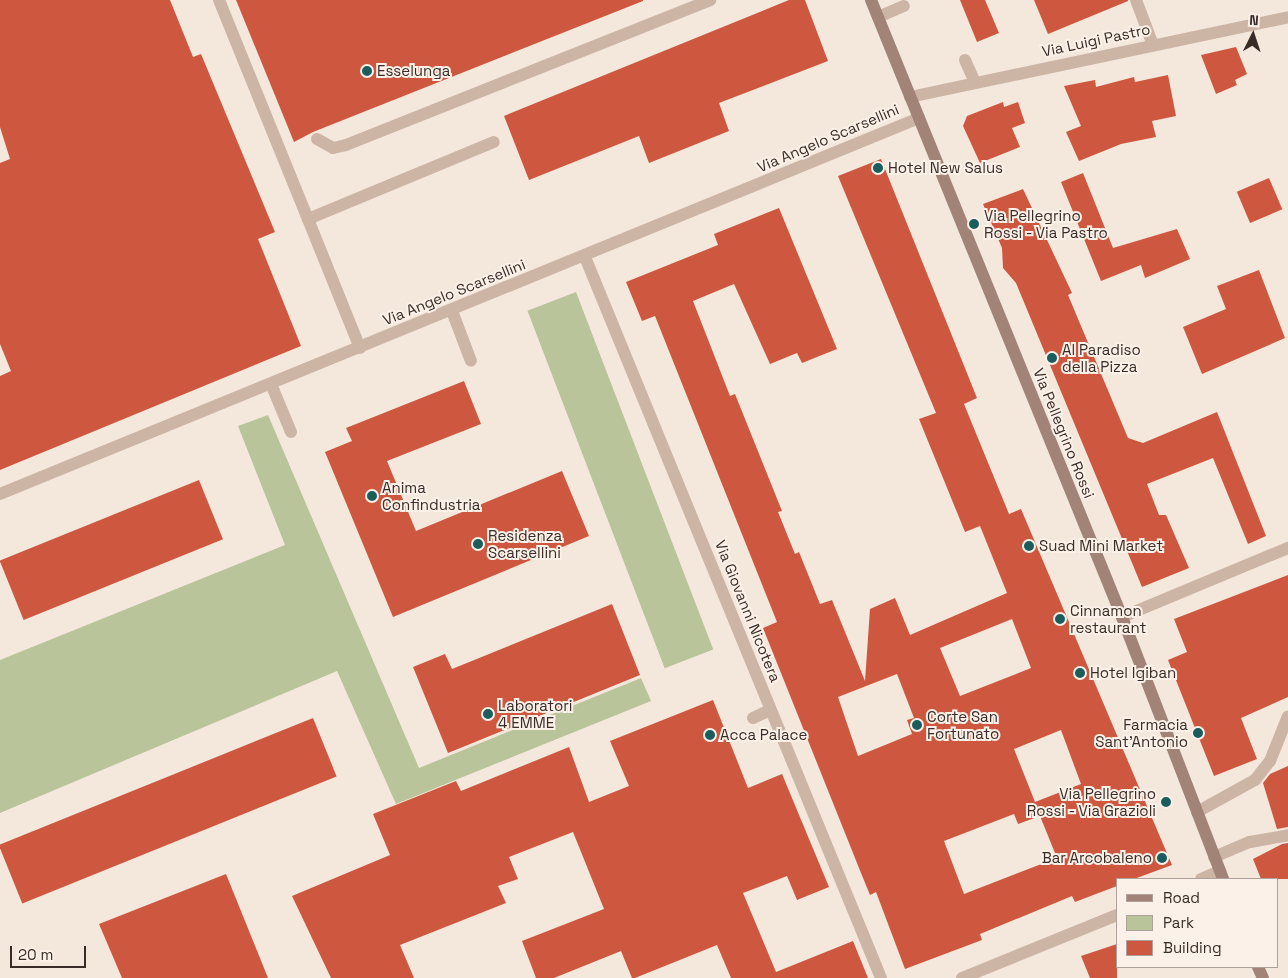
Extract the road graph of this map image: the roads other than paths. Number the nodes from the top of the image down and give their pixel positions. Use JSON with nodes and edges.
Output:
{"nodes":[{"id":1,"x":219,"y":0,"type":"edge"},
{"id":2,"x":710,"y":0,"type":"edge"},
{"id":3,"x":871,"y":0,"type":"edge"},
{"id":4,"x":1136,"y":0,"type":"edge"},
{"id":5,"x":904,"y":6,"type":"dead end"},
{"id":6,"x":878,"y":17,"type":"junction"},
{"id":7,"x":1288,"y":17,"type":"edge"},
{"id":8,"x":1153,"y":44,"type":"junction"},
{"id":9,"x":965,"y":60,"type":"dead end"},
{"id":10,"x":975,"y":82,"type":"junction"},
{"id":11,"x":910,"y":97,"type":"junction"},
{"id":12,"x":919,"y":118,"type":"junction"},
{"id":13,"x":317,"y":139,"type":"dead end"},
{"id":14,"x":494,"y":142,"type":"dead end"},
{"id":15,"x":308,"y":219,"type":"junction"},
{"id":16,"x":585,"y":257,"type":"junction"},
{"id":17,"x":452,"y":311,"type":"junction"},
{"id":18,"x":360,"y":348,"type":"junction"},
{"id":19,"x":471,"y":361,"type":"dead end"},
{"id":20,"x":271,"y":384,"type":"junction"},
{"id":21,"x":290,"y":432,"type":"dead end"},
{"id":22,"x":0,"y":494,"type":"edge"},
{"id":23,"x":1288,"y":548,"type":"edge"},
{"id":24,"x":1122,"y":617,"type":"junction"},
{"id":25,"x":770,"y":710,"type":"junction"},
{"id":26,"x":1288,"y":716,"type":"edge"},
{"id":27,"x":753,"y":718,"type":"dead end"},
{"id":28,"x":1197,"y":812,"type":"junction"},
{"id":29,"x":1288,"y":835,"type":"edge"},
{"id":30,"x":1214,"y":856,"type":"junction"},
{"id":31,"x":1221,"y":875,"type":"edge"},
{"id":32,"x":1206,"y":878,"type":"edge"},
{"id":33,"x":1116,"y":914,"type":"edge"},
{"id":34,"x":881,"y":978,"type":"edge"},
{"id":35,"x":962,"y":978,"type":"edge"}],
"edges":[{"from":1,"to":15,"type":"street"},
{"from":2,"to":13,"type":"street"},
{"from":3,"to":6,"type":"main road","name":"Via Pellegrino Rossi"},
{"from":4,"to":8,"type":"street"},
{"from":5,"to":6,"type":"street"},
{"from":6,"to":11,"type":"main road","name":"Via Pellegrino Rossi"},
{"from":7,"to":8,"type":"street","name":"Via Luigi Pastro"},
{"from":8,"to":10,"type":"street","name":"Via Luigi Pastro"},
{"from":9,"to":10,"type":"street"},
{"from":10,"to":11,"type":"street","name":"Via Luigi Pastro"},
{"from":11,"to":12,"type":"main road","name":"Via Pellegrino Rossi"},
{"from":12,"to":16,"type":"street","name":"Via Angelo Scarsellini"},
{"from":12,"to":24,"type":"main road","name":"Via Pellegrino Rossi"},
{"from":14,"to":15,"type":"street"},
{"from":15,"to":18,"type":"street"},
{"from":16,"to":17,"type":"street","name":"Via Angelo Scarsellini"},
{"from":16,"to":25,"type":"street","name":"Via Giovanni Nicotera"},
{"from":17,"to":18,"type":"street","name":"Via Angelo Scarsellini"},
{"from":17,"to":19,"type":"street"},
{"from":18,"to":20,"type":"street","name":"Via Angelo Scarsellini"},
{"from":20,"to":21,"type":"street"},
{"from":20,"to":22,"type":"street","name":"Via Angelo Scarsellini"},
{"from":23,"to":24,"type":"street"},
{"from":24,"to":28,"type":"main road","name":"Via Pellegrino Rossi"},
{"from":25,"to":27,"type":"street"},
{"from":25,"to":34,"type":"street","name":"Via Giovanni Nicotera"},
{"from":26,"to":28,"type":"street"},
{"from":28,"to":30,"type":"main road","name":"Via Pellegrino Rossi"},
{"from":29,"to":30,"type":"street"},
{"from":30,"to":31,"type":"main road","name":"Via Pellegrino Rossi"},
{"from":31,"to":32,"type":"street"},
{"from":33,"to":35,"type":"street"}]}
